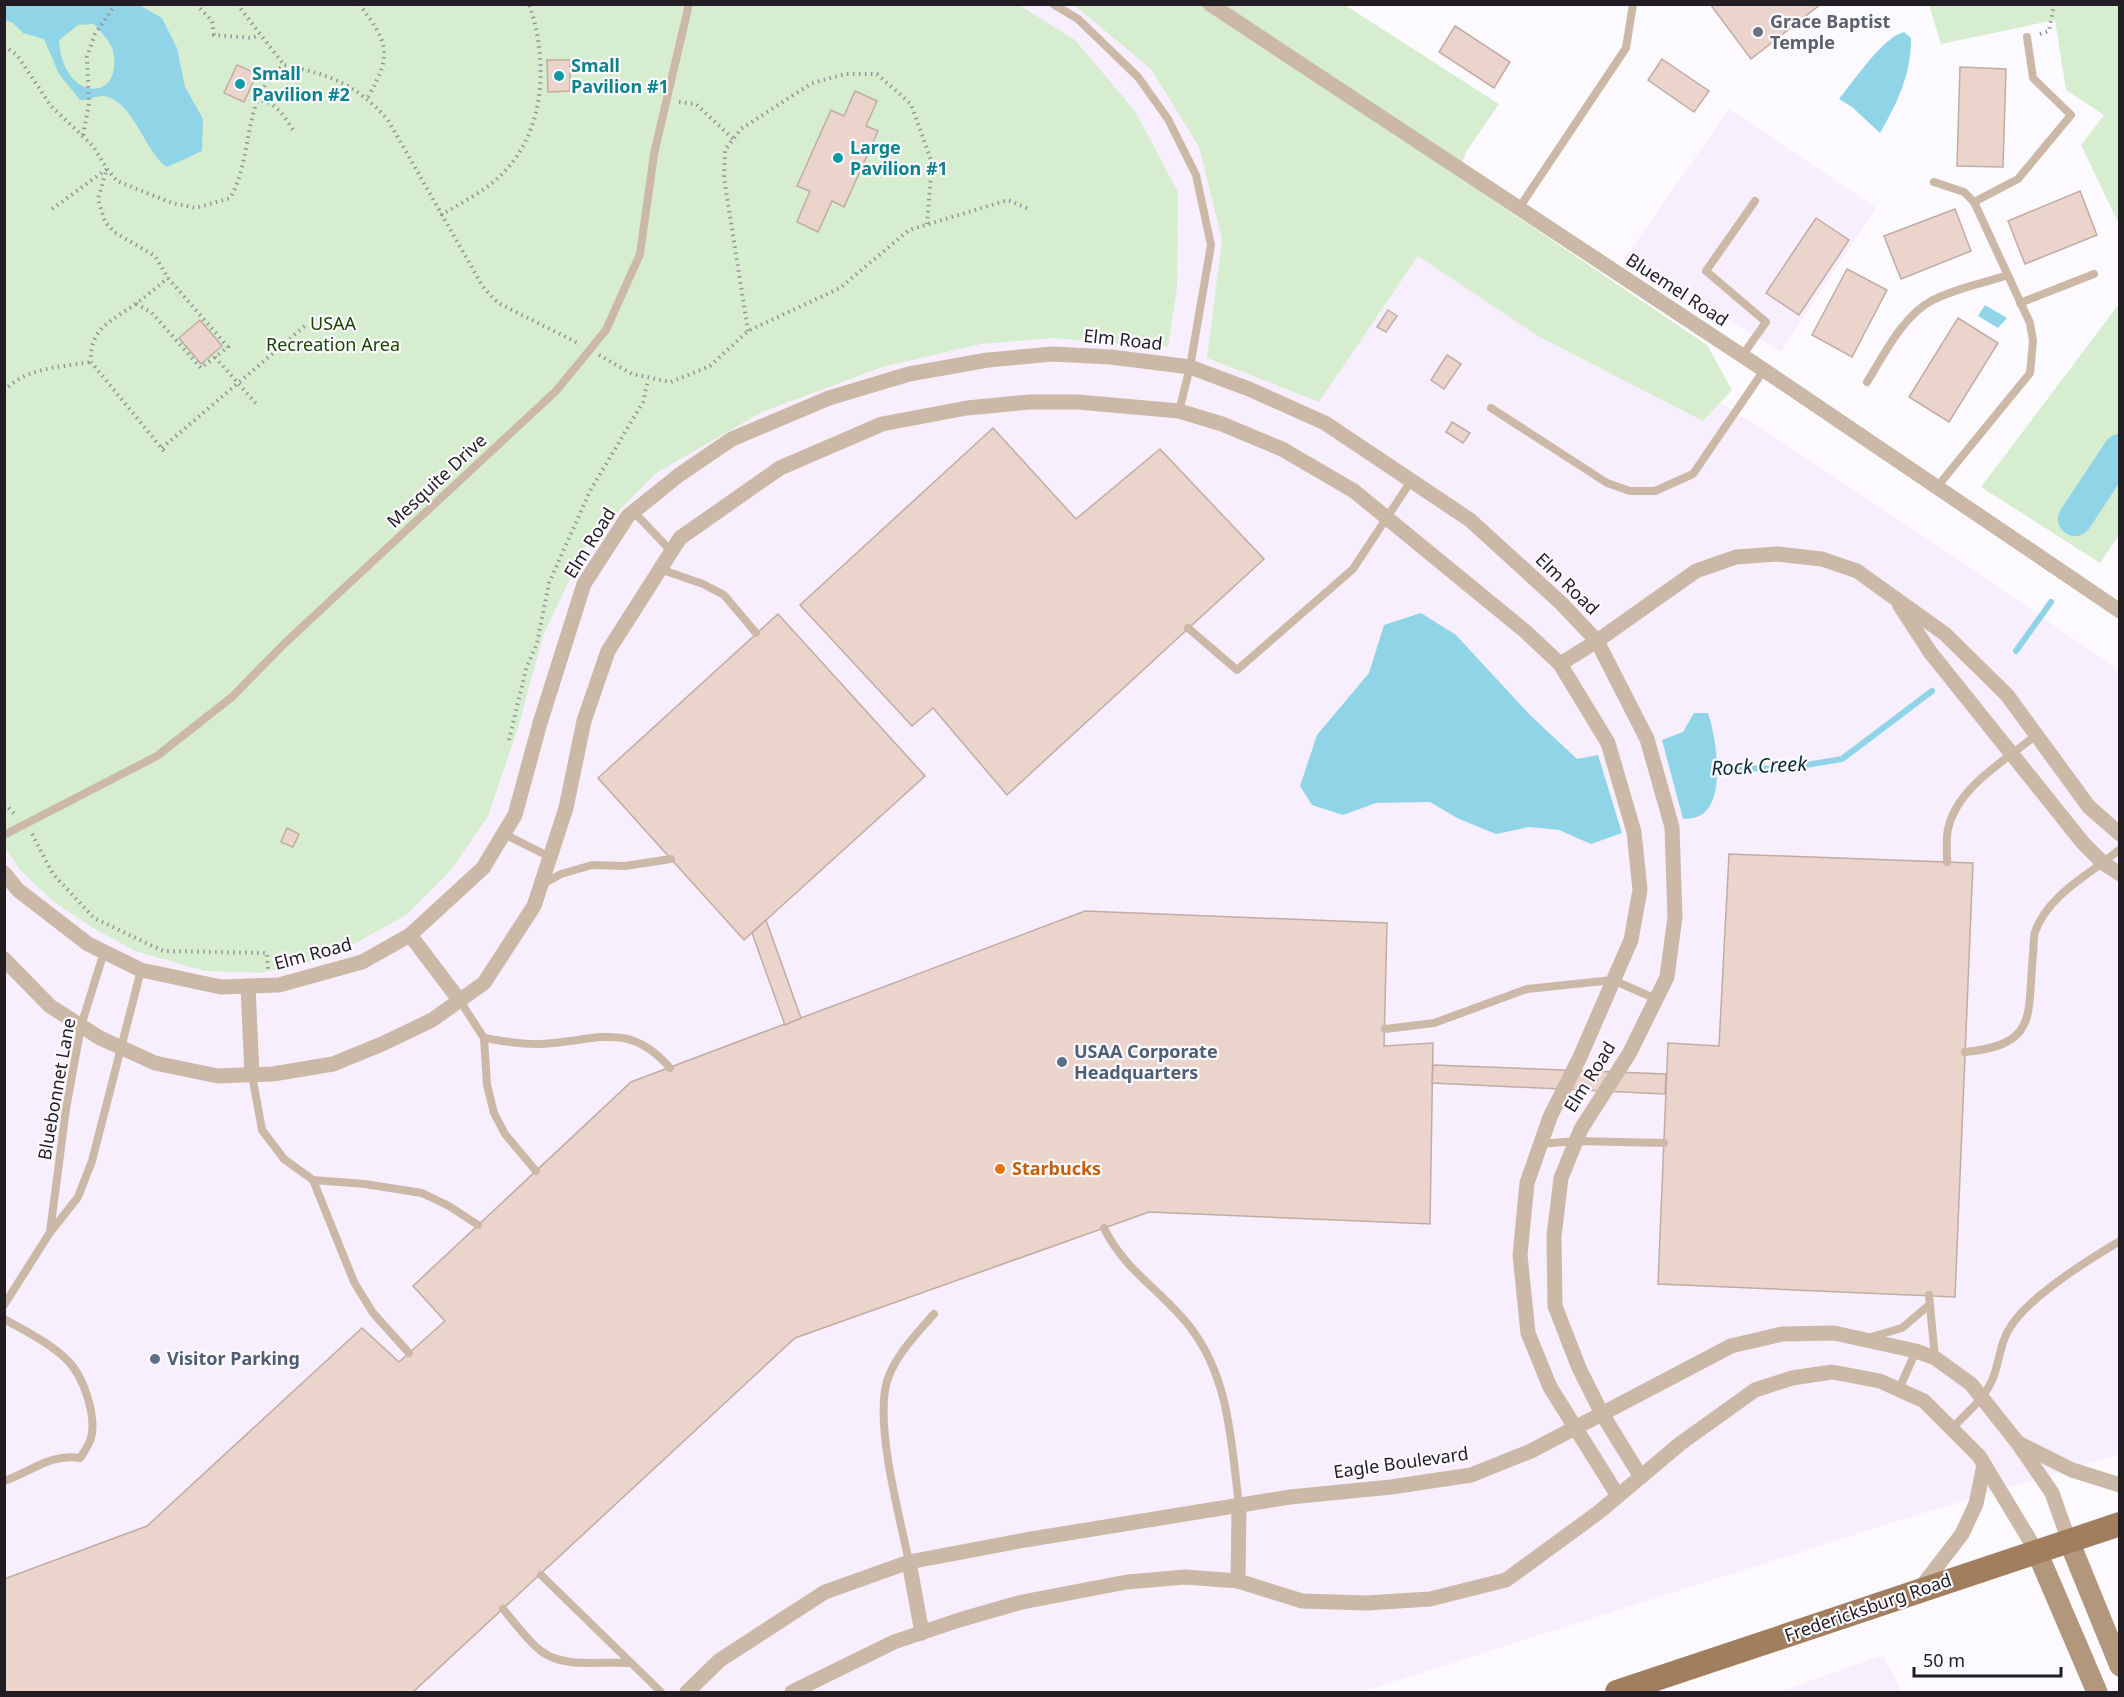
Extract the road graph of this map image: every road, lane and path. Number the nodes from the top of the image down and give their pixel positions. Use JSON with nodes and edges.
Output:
{"nodes":[{"id":1,"x":116,"y":4,"type":"edge"},
{"id":2,"x":196,"y":4,"type":"edge"},
{"id":3,"x":237,"y":4,"type":"edge"},
{"id":4,"x":359,"y":4,"type":"edge"},
{"id":5,"x":529,"y":4,"type":"edge"},
{"id":6,"x":689,"y":4,"type":"edge"},
{"id":7,"x":1053,"y":4,"type":"edge"},
{"id":8,"x":1210,"y":4,"type":"edge"},
{"id":9,"x":1633,"y":4,"type":"edge"},
{"id":10,"x":2054,"y":4,"type":"edge"},
{"id":11,"x":260,"y":35,"type":"junction"},
{"id":12,"x":2027,"y":37,"type":"joint"},
{"id":13,"x":4,"y":46,"type":"edge"},
{"id":14,"x":284,"y":65,"type":"junction"},
{"id":15,"x":368,"y":97,"type":"junction"},
{"id":16,"x":256,"y":100,"type":"junction"},
{"id":17,"x":666,"y":101,"type":"junction"},
{"id":18,"x":293,"y":130,"type":"dead end"},
{"id":19,"x":83,"y":135,"type":"junction"},
{"id":20,"x":734,"y":139,"type":"junction"},
{"id":21,"x":106,"y":170,"type":"junction"},
{"id":22,"x":1934,"y":182,"type":"dead end"},
{"id":23,"x":1755,"y":201,"type":"dead end"},
{"id":24,"x":1974,"y":202,"type":"junction"},
{"id":25,"x":1519,"y":208,"type":"junction"},
{"id":26,"x":52,"y":209,"type":"dead end"},
{"id":27,"x":1029,"y":209,"type":"dead end"},
{"id":28,"x":441,"y":215,"type":"junction"},
{"id":29,"x":927,"y":224,"type":"junction"},
{"id":30,"x":2094,"y":274,"type":"dead end"},
{"id":31,"x":2008,"y":275,"type":"junction"},
{"id":32,"x":168,"y":278,"type":"junction"},
{"id":33,"x":2020,"y":303,"type":"junction"},
{"id":34,"x":136,"y":304,"type":"junction"},
{"id":35,"x":306,"y":324,"type":"dead end"},
{"id":36,"x":748,"y":331,"type":"junction"},
{"id":37,"x":590,"y":349,"type":"junction"},
{"id":38,"x":1742,"y":356,"type":"junction"},
{"id":39,"x":215,"y":357,"type":"junction"},
{"id":40,"x":91,"y":362,"type":"junction"},
{"id":41,"x":1190,"y":367,"type":"junction"},
{"id":42,"x":1764,"y":370,"type":"junction"},
{"id":43,"x":648,"y":380,"type":"junction"},
{"id":44,"x":1867,"y":382,"type":"dead end"},
{"id":45,"x":238,"y":384,"type":"junction"},
{"id":46,"x":4,"y":391,"type":"edge"},
{"id":47,"x":258,"y":406,"type":"dead end"},
{"id":48,"x":1491,"y":408,"type":"dead end"},
{"id":49,"x":1179,"y":411,"type":"junction"},
{"id":50,"x":1412,"y":479,"type":"junction"},
{"id":51,"x":1936,"y":487,"type":"junction"},
{"id":52,"x":633,"y":511,"type":"junction"},
{"id":53,"x":1387,"y":518,"type":"junction"},
{"id":54,"x":670,"y":551,"type":"junction"},
{"id":55,"x":659,"y":569,"type":"junction"},
{"id":56,"x":1895,"y":598,"type":"junction"},
{"id":57,"x":2120,"y":611,"type":"edge"},
{"id":58,"x":1188,"y":628,"type":"dead end"},
{"id":59,"x":756,"y":633,"type":"dead end"},
{"id":60,"x":1597,"y":641,"type":"junction"},
{"id":61,"x":1560,"y":664,"type":"junction"},
{"id":62,"x":2036,"y":735,"type":"junction"},
{"id":63,"x":509,"y":740,"type":"dead end"},
{"id":64,"x":2013,"y":755,"type":"junction"},
{"id":65,"x":4,"y":804,"type":"edge"},
{"id":66,"x":25,"y":825,"type":"junction"},
{"id":67,"x":504,"y":834,"type":"junction"},
{"id":68,"x":2120,"y":834,"type":"edge"},
{"id":69,"x":4,"y":835,"type":"edge"},
{"id":70,"x":2120,"y":849,"type":"edge"},
{"id":71,"x":550,"y":857,"type":"junction"},
{"id":72,"x":671,"y":859,"type":"dead end"},
{"id":73,"x":1947,"y":862,"type":"dead end"},
{"id":74,"x":2103,"y":863,"type":"junction"},
{"id":75,"x":4,"y":873,"type":"edge"},
{"id":76,"x":2120,"y":874,"type":"edge"},
{"id":77,"x":541,"y":884,"type":"junction"},
{"id":78,"x":410,"y":935,"type":"junction"},
{"id":79,"x":104,"y":952,"type":"junction"},
{"id":80,"x":4,"y":959,"type":"edge"},
{"id":81,"x":141,"y":970,"type":"junction"},
{"id":82,"x":1613,"y":980,"type":"junction"},
{"id":83,"x":270,"y":985,"type":"junction"},
{"id":84,"x":248,"y":986,"type":"junction"},
{"id":85,"x":1656,"y":999,"type":"junction"},
{"id":86,"x":460,"y":1001,"type":"junction"},
{"id":87,"x":81,"y":1026,"type":"junction"},
{"id":88,"x":1385,"y":1029,"type":"dead end"},
{"id":89,"x":484,"y":1038,"type":"junction"},
{"id":90,"x":120,"y":1046,"type":"junction"},
{"id":91,"x":1965,"y":1052,"type":"dead end"},
{"id":92,"x":670,"y":1068,"type":"dead end"},
{"id":93,"x":252,"y":1075,"type":"junction"},
{"id":94,"x":1576,"y":1141,"type":"junction"},
{"id":95,"x":1664,"y":1143,"type":"dead end"},
{"id":96,"x":1540,"y":1144,"type":"junction"},
{"id":97,"x":536,"y":1171,"type":"dead end"},
{"id":98,"x":313,"y":1180,"type":"junction"},
{"id":99,"x":478,"y":1225,"type":"dead end"},
{"id":100,"x":1104,"y":1228,"type":"dead end"},
{"id":101,"x":49,"y":1234,"type":"junction"},
{"id":102,"x":2120,"y":1241,"type":"edge"},
{"id":103,"x":1929,"y":1296,"type":"dead end"},
{"id":104,"x":4,"y":1305,"type":"edge"},
{"id":105,"x":1928,"y":1306,"type":"junction"},
{"id":106,"x":934,"y":1314,"type":"dead end"},
{"id":107,"x":4,"y":1319,"type":"edge"},
{"id":108,"x":1862,"y":1339,"type":"junction"},
{"id":109,"x":1916,"y":1351,"type":"junction"},
{"id":110,"x":409,"y":1353,"type":"dead end"},
{"id":111,"x":1935,"y":1359,"type":"junction"},
{"id":112,"x":1899,"y":1389,"type":"junction"},
{"id":113,"x":1982,"y":1398,"type":"junction"},
{"id":114,"x":1602,"y":1414,"type":"junction"},
{"id":115,"x":1953,"y":1427,"type":"junction"},
{"id":116,"x":1574,"y":1429,"type":"junction"},
{"id":117,"x":2017,"y":1442,"type":"junction"},
{"id":118,"x":1984,"y":1465,"type":"junction"},
{"id":119,"x":1641,"y":1477,"type":"junction"},
{"id":120,"x":4,"y":1481,"type":"edge"},
{"id":121,"x":2120,"y":1485,"type":"edge"},
{"id":122,"x":1618,"y":1496,"type":"junction"},
{"id":123,"x":1239,"y":1505,"type":"junction"},
{"id":124,"x":2120,"y":1524,"type":"edge"},
{"id":125,"x":2069,"y":1540,"type":"junction"},
{"id":126,"x":2037,"y":1552,"type":"junction"},
{"id":127,"x":909,"y":1562,"type":"junction"},
{"id":128,"x":541,"y":1575,"type":"dead end"},
{"id":129,"x":1238,"y":1581,"type":"junction"},
{"id":130,"x":1917,"y":1591,"type":"junction"},
{"id":131,"x":503,"y":1609,"type":"dead end"},
{"id":132,"x":922,"y":1633,"type":"junction"},
{"id":133,"x":629,"y":1663,"type":"junction"},
{"id":134,"x":2120,"y":1666,"type":"edge"},
{"id":135,"x":661,"y":1692,"type":"edge"},
{"id":136,"x":687,"y":1692,"type":"edge"},
{"id":137,"x":792,"y":1692,"type":"edge"},
{"id":138,"x":1617,"y":1692,"type":"edge"},
{"id":139,"x":2097,"y":1692,"type":"edge"}],
"edges":[{"from":1,"to":19,"type":"path"},
{"from":2,"to":11,"type":"path"},
{"from":3,"to":11,"type":"path"},
{"from":4,"to":15,"type":"path"},
{"from":5,"to":28,"type":"path"},
{"from":6,"to":17,"type":"lane","name":"Mesquite Drive"},
{"from":7,"to":41,"type":"lane"},
{"from":8,"to":25,"type":"street","name":"Bluemel Road"},
{"from":9,"to":25,"type":"lane"},
{"from":10,"to":12,"type":"path"},
{"from":11,"to":14,"type":"path"},
{"from":12,"to":24,"type":"lane"},
{"from":13,"to":19,"type":"path"},
{"from":14,"to":15,"type":"path"},
{"from":14,"to":16,"type":"path"},
{"from":15,"to":28,"type":"path"},
{"from":16,"to":18,"type":"path"},
{"from":16,"to":21,"type":"path"},
{"from":17,"to":20,"type":"path"},
{"from":17,"to":37,"type":"lane","name":"Mesquite Drive"},
{"from":19,"to":21,"type":"path"},
{"from":20,"to":29,"type":"path"},
{"from":20,"to":36,"type":"path"},
{"from":21,"to":26,"type":"path"},
{"from":21,"to":32,"type":"path"},
{"from":22,"to":24,"type":"lane"},
{"from":23,"to":38,"type":"lane"},
{"from":24,"to":31,"type":"lane"},
{"from":25,"to":38,"type":"street","name":"Bluemel Road"},
{"from":27,"to":29,"type":"path"},
{"from":28,"to":37,"type":"path"},
{"from":29,"to":36,"type":"path"},
{"from":30,"to":33,"type":"lane"},
{"from":31,"to":33,"type":"lane"},
{"from":31,"to":44,"type":"lane"},
{"from":32,"to":34,"type":"path"},
{"from":32,"to":39,"type":"path"},
{"from":33,"to":51,"type":"lane"},
{"from":34,"to":39,"type":"path"},
{"from":34,"to":40,"type":"path"},
{"from":35,"to":45,"type":"path"},
{"from":36,"to":43,"type":"path"},
{"from":37,"to":43,"type":"path"},
{"from":37,"to":66,"type":"lane","name":"Mesquite Drive"},
{"from":38,"to":42,"type":"street","name":"Bluemel Road"},
{"from":39,"to":45,"type":"path"},
{"from":40,"to":45,"type":"path"},
{"from":40,"to":46,"type":"path"},
{"from":41,"to":49,"type":"lane"},
{"from":41,"to":50,"type":"street","name":"Elm Road"},
{"from":41,"to":52,"type":"street","name":"Elm Road"},
{"from":42,"to":48,"type":"lane"},
{"from":42,"to":51,"type":"street","name":"Bluemel Road"},
{"from":43,"to":63,"type":"path"},
{"from":45,"to":47,"type":"path"},
{"from":49,"to":53,"type":"street","name":"Elm Road"},
{"from":49,"to":54,"type":"street","name":"Elm Road"},
{"from":50,"to":53,"type":"lane"},
{"from":50,"to":60,"type":"street","name":"Elm Road"},
{"from":51,"to":57,"type":"street","name":"Bluemel Road"},
{"from":52,"to":54,"type":"lane"},
{"from":52,"to":67,"type":"street","name":"Elm Road"},
{"from":53,"to":58,"type":"lane"},
{"from":53,"to":61,"type":"street","name":"Elm Road"},
{"from":54,"to":55,"type":"street","name":"Elm Road"},
{"from":55,"to":59,"type":"lane"},
{"from":55,"to":71,"type":"street","name":"Elm Road"},
{"from":56,"to":60,"type":"street"},
{"from":56,"to":62,"type":"street"},
{"from":56,"to":64,"type":"street"},
{"from":60,"to":61,"type":"street"},
{"from":60,"to":85,"type":"street","name":"Elm Road"},
{"from":61,"to":82,"type":"street","name":"Elm Road"},
{"from":62,"to":64,"type":"lane"},
{"from":62,"to":68,"type":"street"},
{"from":64,"to":73,"type":"lane"},
{"from":64,"to":74,"type":"street"},
{"from":65,"to":66,"type":"path"},
{"from":66,"to":69,"type":"lane","name":"Mesquite Drive"},
{"from":66,"to":83,"type":"path"},
{"from":67,"to":71,"type":"lane"},
{"from":67,"to":78,"type":"street","name":"Elm Road"},
{"from":70,"to":74,"type":"lane"},
{"from":71,"to":77,"type":"street","name":"Elm Road"},
{"from":72,"to":77,"type":"lane"},
{"from":74,"to":76,"type":"street"},
{"from":74,"to":91,"type":"lane"},
{"from":75,"to":79,"type":"street","name":"Elm Road"},
{"from":77,"to":86,"type":"street","name":"Elm Road"},
{"from":78,"to":83,"type":"street","name":"Elm Road"},
{"from":78,"to":86,"type":"street"},
{"from":79,"to":81,"type":"street","name":"Elm Road"},
{"from":79,"to":87,"type":"lane","name":"Bluebonnet Lane"},
{"from":80,"to":87,"type":"street","name":"Elm Road"},
{"from":81,"to":84,"type":"street","name":"Elm Road"},
{"from":81,"to":90,"type":"lane","name":"Bluebonnet Lane"},
{"from":82,"to":85,"type":"lane"},
{"from":82,"to":88,"type":"lane"},
{"from":82,"to":96,"type":"street","name":"Elm Road"},
{"from":83,"to":84,"type":"street","name":"Elm Road"},
{"from":84,"to":93,"type":"street"},
{"from":85,"to":94,"type":"street","name":"Elm Road"},
{"from":86,"to":89,"type":"lane"},
{"from":86,"to":93,"type":"street","name":"Elm Road"},
{"from":87,"to":90,"type":"street","name":"Elm Road"},
{"from":87,"to":101,"type":"lane","name":"Bluebonnet Lane"},
{"from":89,"to":92,"type":"lane"},
{"from":89,"to":97,"type":"lane"},
{"from":90,"to":93,"type":"street","name":"Elm Road"},
{"from":90,"to":101,"type":"lane","name":"Bluebonnet Lane"},
{"from":93,"to":98,"type":"lane"},
{"from":94,"to":95,"type":"lane"},
{"from":94,"to":96,"type":"lane"},
{"from":94,"to":114,"type":"street","name":"Elm Road"},
{"from":96,"to":116,"type":"street","name":"Elm Road"},
{"from":98,"to":99,"type":"lane"},
{"from":98,"to":110,"type":"lane"},
{"from":100,"to":123,"type":"lane"},
{"from":101,"to":104,"type":"lane","name":"Bluebonnet Lane"},
{"from":102,"to":113,"type":"lane"},
{"from":103,"to":105,"type":"lane"},
{"from":105,"to":108,"type":"lane"},
{"from":105,"to":111,"type":"lane"},
{"from":106,"to":127,"type":"lane"},
{"from":107,"to":120,"type":"lane"},
{"from":108,"to":109,"type":"street","name":"Eagle Boulevard"},
{"from":108,"to":114,"type":"street","name":"Eagle Boulevard"},
{"from":109,"to":111,"type":"street","name":"Eagle Boulevard"},
{"from":109,"to":112,"type":"lane"},
{"from":111,"to":113,"type":"street","name":"Eagle Boulevard"},
{"from":112,"to":115,"type":"street"},
{"from":112,"to":119,"type":"street"},
{"from":113,"to":115,"type":"lane"},
{"from":113,"to":117,"type":"street","name":"Eagle Boulevard"},
{"from":114,"to":116,"type":"street","name":"Eagle Boulevard"},
{"from":114,"to":119,"type":"street","name":"Elm Road"},
{"from":115,"to":118,"type":"street"},
{"from":116,"to":122,"type":"street","name":"Elm Road"},
{"from":116,"to":123,"type":"street","name":"Eagle Boulevard"},
{"from":117,"to":121,"type":"street"},
{"from":117,"to":125,"type":"street","name":"Eagle Boulevard"},
{"from":118,"to":126,"type":"street"},
{"from":118,"to":130,"type":"street"},
{"from":119,"to":122,"type":"street"},
{"from":122,"to":129,"type":"street"},
{"from":123,"to":127,"type":"street","name":"Eagle Boulevard"},
{"from":123,"to":129,"type":"street"},
{"from":124,"to":125,"type":"main road","name":"Fredericksburg Road"},
{"from":125,"to":126,"type":"main road","name":"Fredericksburg Road"},
{"from":125,"to":134,"type":"street"},
{"from":126,"to":130,"type":"main road","name":"Fredericksburg Road"},
{"from":126,"to":139,"type":"street"},
{"from":127,"to":132,"type":"street"},
{"from":127,"to":136,"type":"street","name":"Eagle Boulevard"},
{"from":128,"to":133,"type":"lane"},
{"from":129,"to":132,"type":"street"},
{"from":130,"to":138,"type":"main road","name":"Fredericksburg Road"},
{"from":131,"to":133,"type":"lane"},
{"from":132,"to":137,"type":"street"},
{"from":133,"to":135,"type":"lane"}]}
